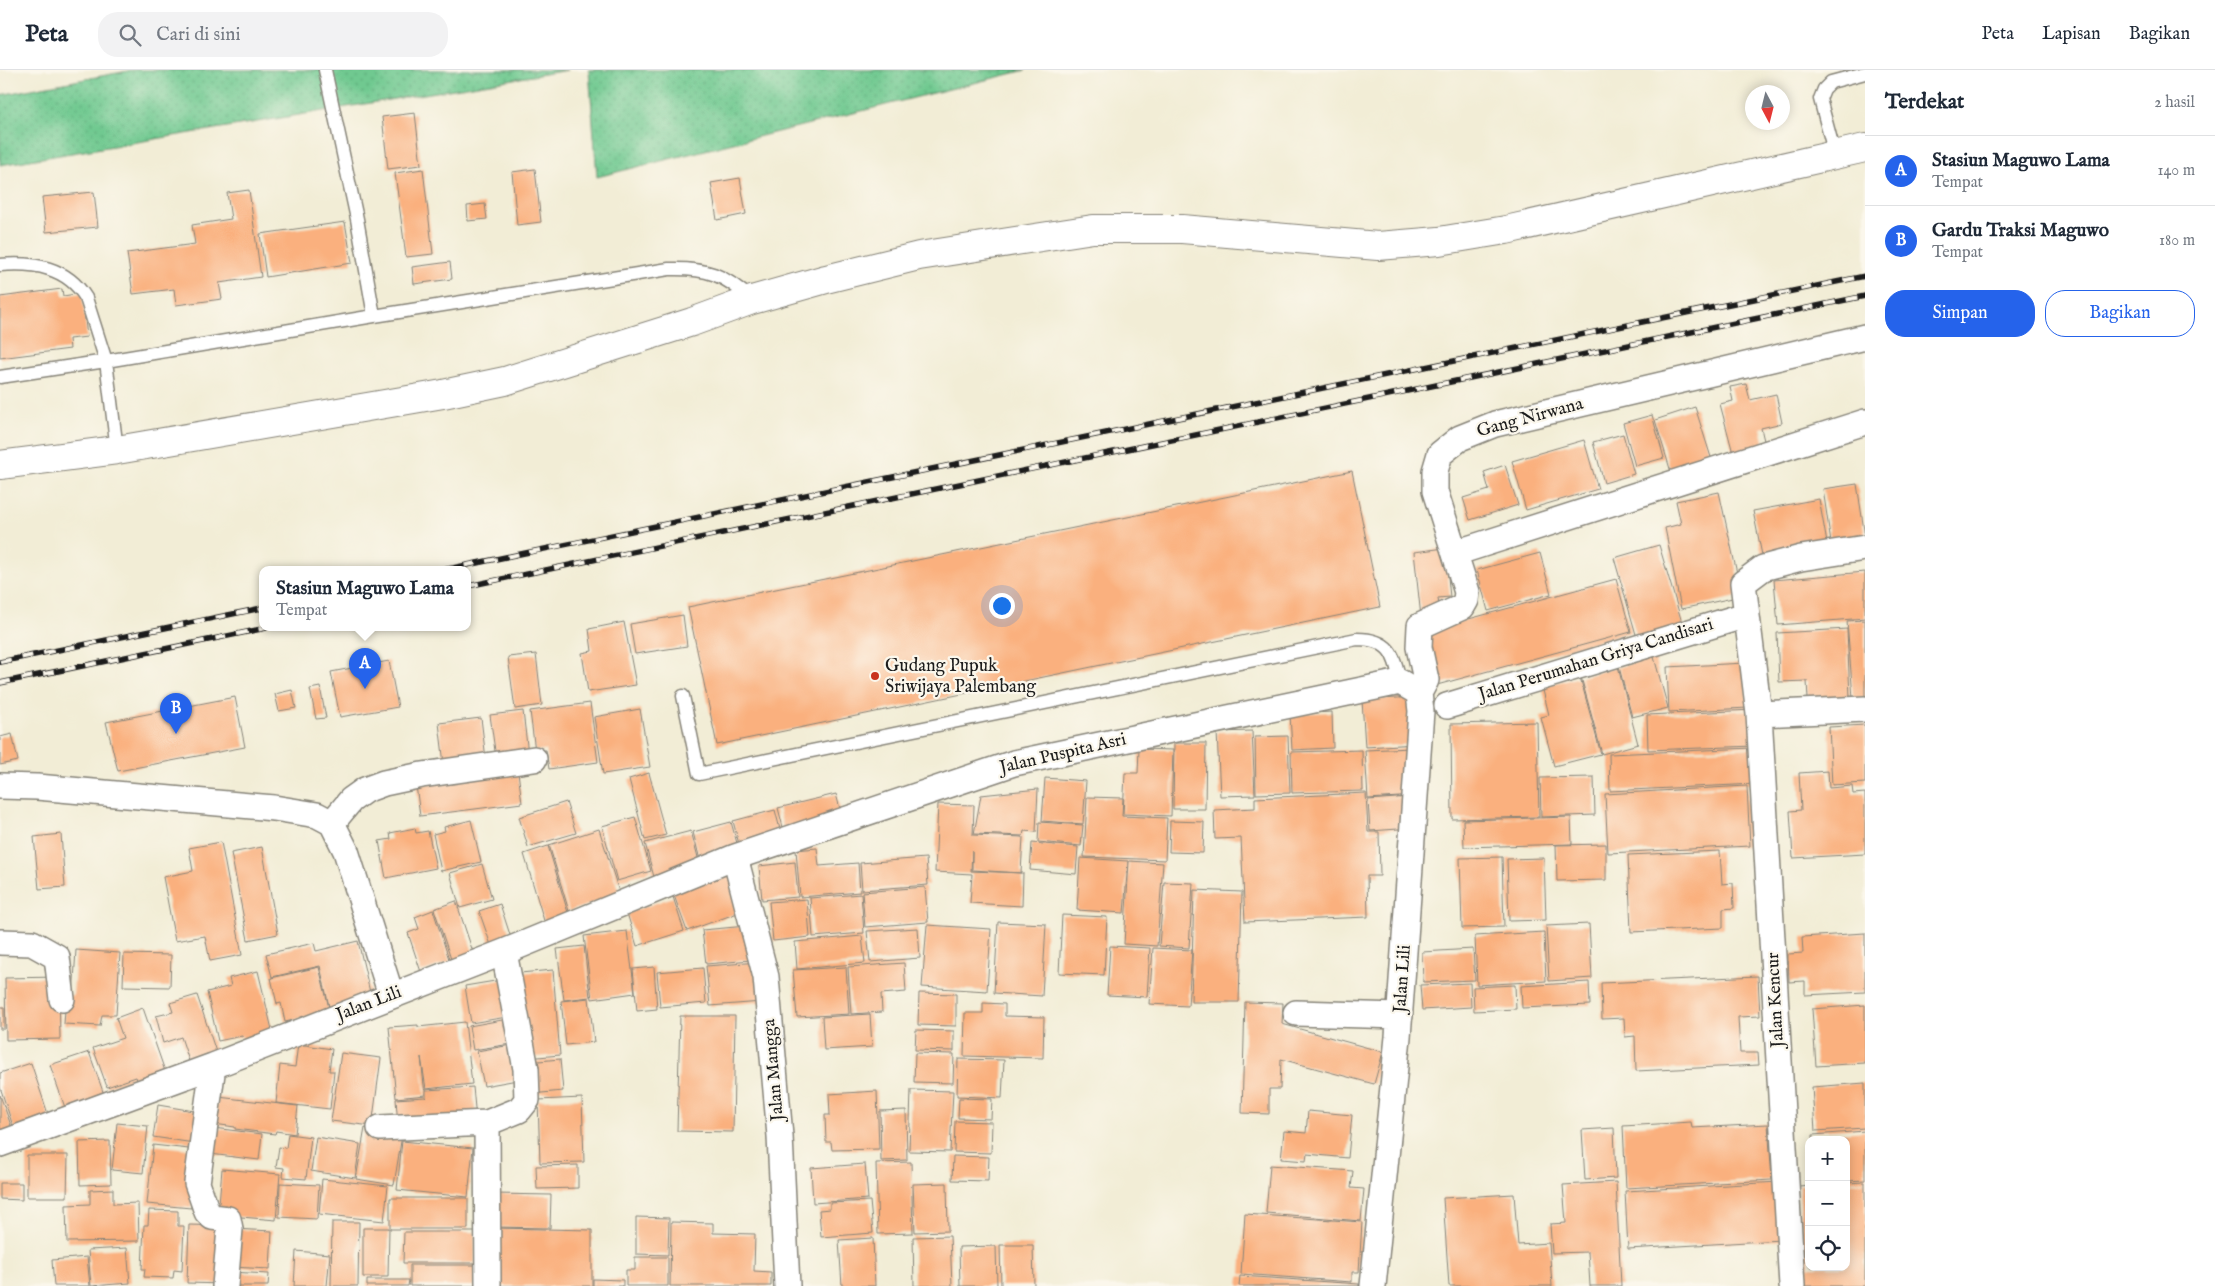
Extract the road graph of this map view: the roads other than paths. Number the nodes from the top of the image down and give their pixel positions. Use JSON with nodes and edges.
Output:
{"nodes":[{"id":1,"x":325,"y":70,"type":"edge"},
{"id":2,"x":1865,"y":73,"type":"edge"},
{"id":3,"x":1865,"y":148,"type":"edge"},
{"id":4,"x":1835,"y":155,"type":"junction"},
{"id":5,"x":0,"y":264,"type":"edge"},
{"id":6,"x":752,"y":300,"type":"junction"},
{"id":7,"x":374,"y":316,"type":"junction"},
{"id":8,"x":1865,"y":337,"type":"edge"},
{"id":9,"x":106,"y":361,"type":"junction"},
{"id":10,"x":0,"y":377,"type":"edge"},
{"id":11,"x":1865,"y":422,"type":"edge"},
{"id":12,"x":117,"y":450,"type":"junction"},
{"id":13,"x":0,"y":465,"type":"edge"},
{"id":14,"x":1865,"y":548,"type":"edge"},
{"id":15,"x":1455,"y":553,"type":"junction"},
{"id":16,"x":1746,"y":615,"type":"junction"},
{"id":17,"x":1409,"y":687,"type":"junction"},
{"id":18,"x":683,"y":696,"type":"dead end"},
{"id":19,"x":1447,"y":706,"type":"dead end"},
{"id":20,"x":1865,"y":709,"type":"edge"},
{"id":21,"x":1759,"y":714,"type":"junction"},
{"id":22,"x":534,"y":759,"type":"dead end"},
{"id":23,"x":0,"y":786,"type":"edge"},
{"id":24,"x":332,"y":823,"type":"junction"},
{"id":25,"x":735,"y":857,"type":"junction"},
{"id":26,"x":0,"y":942,"type":"edge"},
{"id":27,"x":504,"y":952,"type":"junction"},
{"id":28,"x":391,"y":995,"type":"junction"},
{"id":29,"x":62,"y":1000,"type":"dead end"},
{"id":30,"x":1296,"y":1013,"type":"dead end"},
{"id":31,"x":1400,"y":1016,"type":"junction"},
{"id":32,"x":213,"y":1066,"type":"junction"},
{"id":33,"x":487,"y":1124,"type":"junction"},
{"id":34,"x":380,"y":1128,"type":"dead end"},
{"id":35,"x":0,"y":1144,"type":"edge"},
{"id":36,"x":224,"y":1286,"type":"edge"},
{"id":37,"x":488,"y":1286,"type":"edge"},
{"id":38,"x":787,"y":1286,"type":"edge"},
{"id":39,"x":1373,"y":1286,"type":"edge"},
{"id":40,"x":1792,"y":1286,"type":"edge"}],
"edges":[{"from":1,"to":7,"type":"lane"},
{"from":2,"to":4,"type":"lane"},
{"from":3,"to":4,"type":"street"},
{"from":4,"to":6,"type":"street"},
{"from":5,"to":9,"type":"lane"},
{"from":6,"to":7,"type":"lane"},
{"from":6,"to":12,"type":"street"},
{"from":7,"to":9,"type":"lane"},
{"from":8,"to":15,"type":"street","name":"Gang Nirwana"},
{"from":9,"to":10,"type":"lane"},
{"from":9,"to":12,"type":"lane"},
{"from":11,"to":15,"type":"street"},
{"from":12,"to":13,"type":"street"},
{"from":14,"to":16,"type":"street"},
{"from":15,"to":17,"type":"street","name":"Gang Nirwana"},
{"from":16,"to":19,"type":"street","name":"Jalan Perumahan Griya Candisari"},
{"from":16,"to":21,"type":"street"},
{"from":17,"to":18,"type":"lane"},
{"from":17,"to":25,"type":"street","name":"Jalan Puspita Asri"},
{"from":17,"to":31,"type":"street","name":"Jalan Lili"},
{"from":20,"to":21,"type":"street"},
{"from":21,"to":40,"type":"street","name":"Jalan Kencur"},
{"from":22,"to":24,"type":"street"},
{"from":23,"to":24,"type":"street"},
{"from":24,"to":28,"type":"street"},
{"from":25,"to":27,"type":"street","name":"Jalan Lili"},
{"from":25,"to":38,"type":"street","name":"Jalan Mangga"},
{"from":26,"to":29,"type":"street"},
{"from":27,"to":28,"type":"street","name":"Jalan Lili"},
{"from":27,"to":33,"type":"street"},
{"from":28,"to":32,"type":"street","name":"Jalan Lili"},
{"from":30,"to":31,"type":"street"},
{"from":31,"to":39,"type":"street","name":"Jalan Lili"},
{"from":32,"to":35,"type":"street","name":"Jalan Lili"},
{"from":32,"to":36,"type":"street"},
{"from":33,"to":34,"type":"street"},
{"from":33,"to":37,"type":"street"}]}
